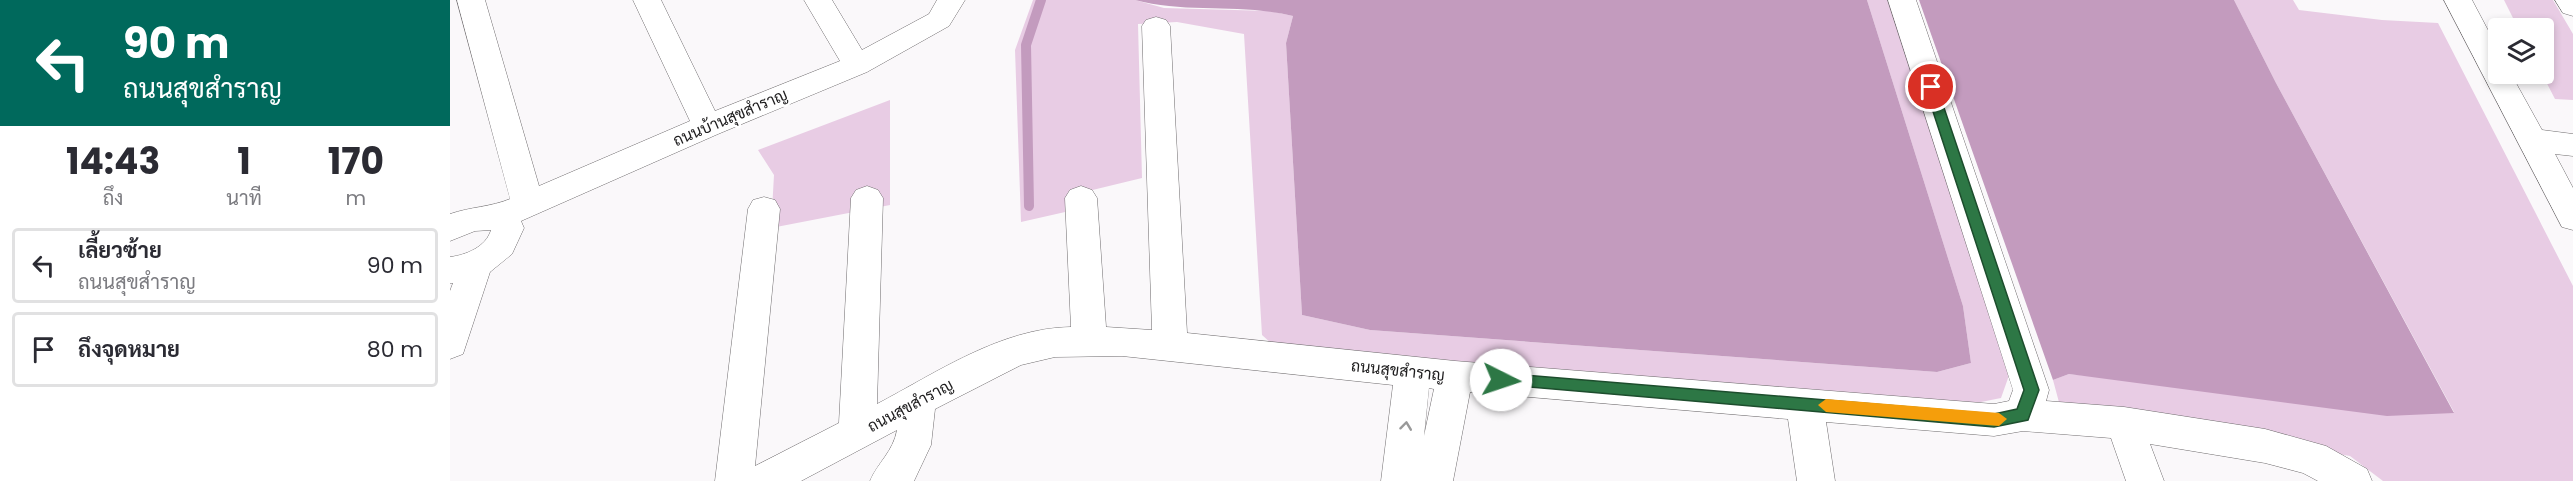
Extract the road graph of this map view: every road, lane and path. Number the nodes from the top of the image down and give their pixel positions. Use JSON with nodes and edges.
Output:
{"nodes":[{"id":1,"x":471,"y":0,"type":"edge"},
{"id":2,"x":647,"y":0,"type":"edge"},
{"id":3,"x":818,"y":0,"type":"edge"},
{"id":4,"x":951,"y":0,"type":"edge"},
{"id":5,"x":1902,"y":0,"type":"edge"},
{"id":6,"x":2458,"y":0,"type":"edge"},
{"id":7,"x":2569,"y":0,"type":"edge"},
{"id":8,"x":2573,"y":7,"type":"edge"},
{"id":9,"x":1156,"y":26,"type":"dead end"},
{"id":10,"x":857,"y":65,"type":"junction"},
{"id":11,"x":707,"y":126,"type":"junction"},
{"id":12,"x":2573,"y":146,"type":"edge"},
{"id":13,"x":2550,"y":157,"type":"edge"},
{"id":14,"x":867,"y":198,"type":"dead end"},
{"id":15,"x":1082,"y":198,"type":"dead end"},
{"id":16,"x":528,"y":204,"type":"junction"},
{"id":17,"x":764,"y":209,"type":"dead end"},
{"id":18,"x":497,"y":218,"type":"junction"},
{"id":19,"x":2573,"y":218,"type":"edge"},
{"id":20,"x":450,"y":229,"type":"edge"},
{"id":21,"x":463,"y":267,"type":"edge"},
{"id":22,"x":1089,"y":340,"type":"junction"},
{"id":23,"x":450,"y":344,"type":"edge"},
{"id":24,"x":1170,"y":346,"type":"junction"},
{"id":25,"x":1413,"y":372,"type":"junction"},
{"id":26,"x":1455,"y":376,"type":"junction"},
{"id":27,"x":917,"y":401,"type":"junction"},
{"id":28,"x":1804,"y":404,"type":"junction"},
{"id":29,"x":2023,"y":415,"type":"junction"},
{"id":30,"x":2124,"y":423,"type":"junction"},
{"id":31,"x":857,"y":433,"type":"junction"},
{"id":32,"x":776,"y":478,"type":"edge"},
{"id":33,"x":734,"y":481,"type":"edge"},
{"id":34,"x":889,"y":481,"type":"edge"},
{"id":35,"x":1400,"y":481,"type":"edge"},
{"id":36,"x":1434,"y":481,"type":"edge"},
{"id":37,"x":1816,"y":481,"type":"edge"},
{"id":38,"x":2145,"y":481,"type":"edge"},
{"id":39,"x":2353,"y":481,"type":"edge"}],
"edges":[{"from":1,"to":16,"type":"street"},
{"from":2,"to":11,"type":"street"},
{"from":3,"to":10,"type":"street"},
{"from":4,"to":10,"type":"street","name":"ถนนบ้านสุขสำราญ"},
{"from":5,"to":29,"type":"street"},
{"from":6,"to":13,"type":"street"},
{"from":7,"to":8,"type":"street"},
{"from":9,"to":24,"type":"street"},
{"from":10,"to":11,"type":"street","name":"ถนนบ้านสุขสำราญ"},
{"from":11,"to":16,"type":"street","name":"ถนนบ้านสุขสำราญ"},
{"from":12,"to":13,"type":"street"},
{"from":13,"to":19,"type":"street"},
{"from":14,"to":31,"type":"street"},
{"from":15,"to":22,"type":"street"},
{"from":16,"to":18,"type":"street","name":"ถนนบ้านสุขสำราญ"},
{"from":17,"to":33,"type":"street"},
{"from":18,"to":20,"type":"street","name":"ถนนบ้านสุขสำราญ"},
{"from":18,"to":21,"type":"street"},
{"from":21,"to":23,"type":"street"},
{"from":22,"to":24,"type":"street","name":"ถนนสุขสำราญ"},
{"from":22,"to":27,"type":"street","name":"ถนนสุขสำราญ"},
{"from":24,"to":25,"type":"street","name":"ถนนสุขสำราญ"},
{"from":25,"to":26,"type":"street","name":"ถนนสุขสำราญ"},
{"from":35,"to":25,"type":"street","one_way":true},
{"from":26,"to":28,"type":"street","name":"ถนนสุขสำราญ"},
{"from":26,"to":36,"type":"street"},
{"from":27,"to":31,"type":"street","name":"ถนนสุขสำราญ"},
{"from":27,"to":34,"type":"street"},
{"from":28,"to":29,"type":"street","name":"ถนนสุขสำราญ"},
{"from":28,"to":37,"type":"street"},
{"from":29,"to":30,"type":"street","name":"ถนนสุขสำราญ"},
{"from":30,"to":38,"type":"street"},
{"from":30,"to":39,"type":"street","name":"ถนนสุขสำราญ"},
{"from":31,"to":32,"type":"street","name":"ถนนสุขสำราญ"}]}
